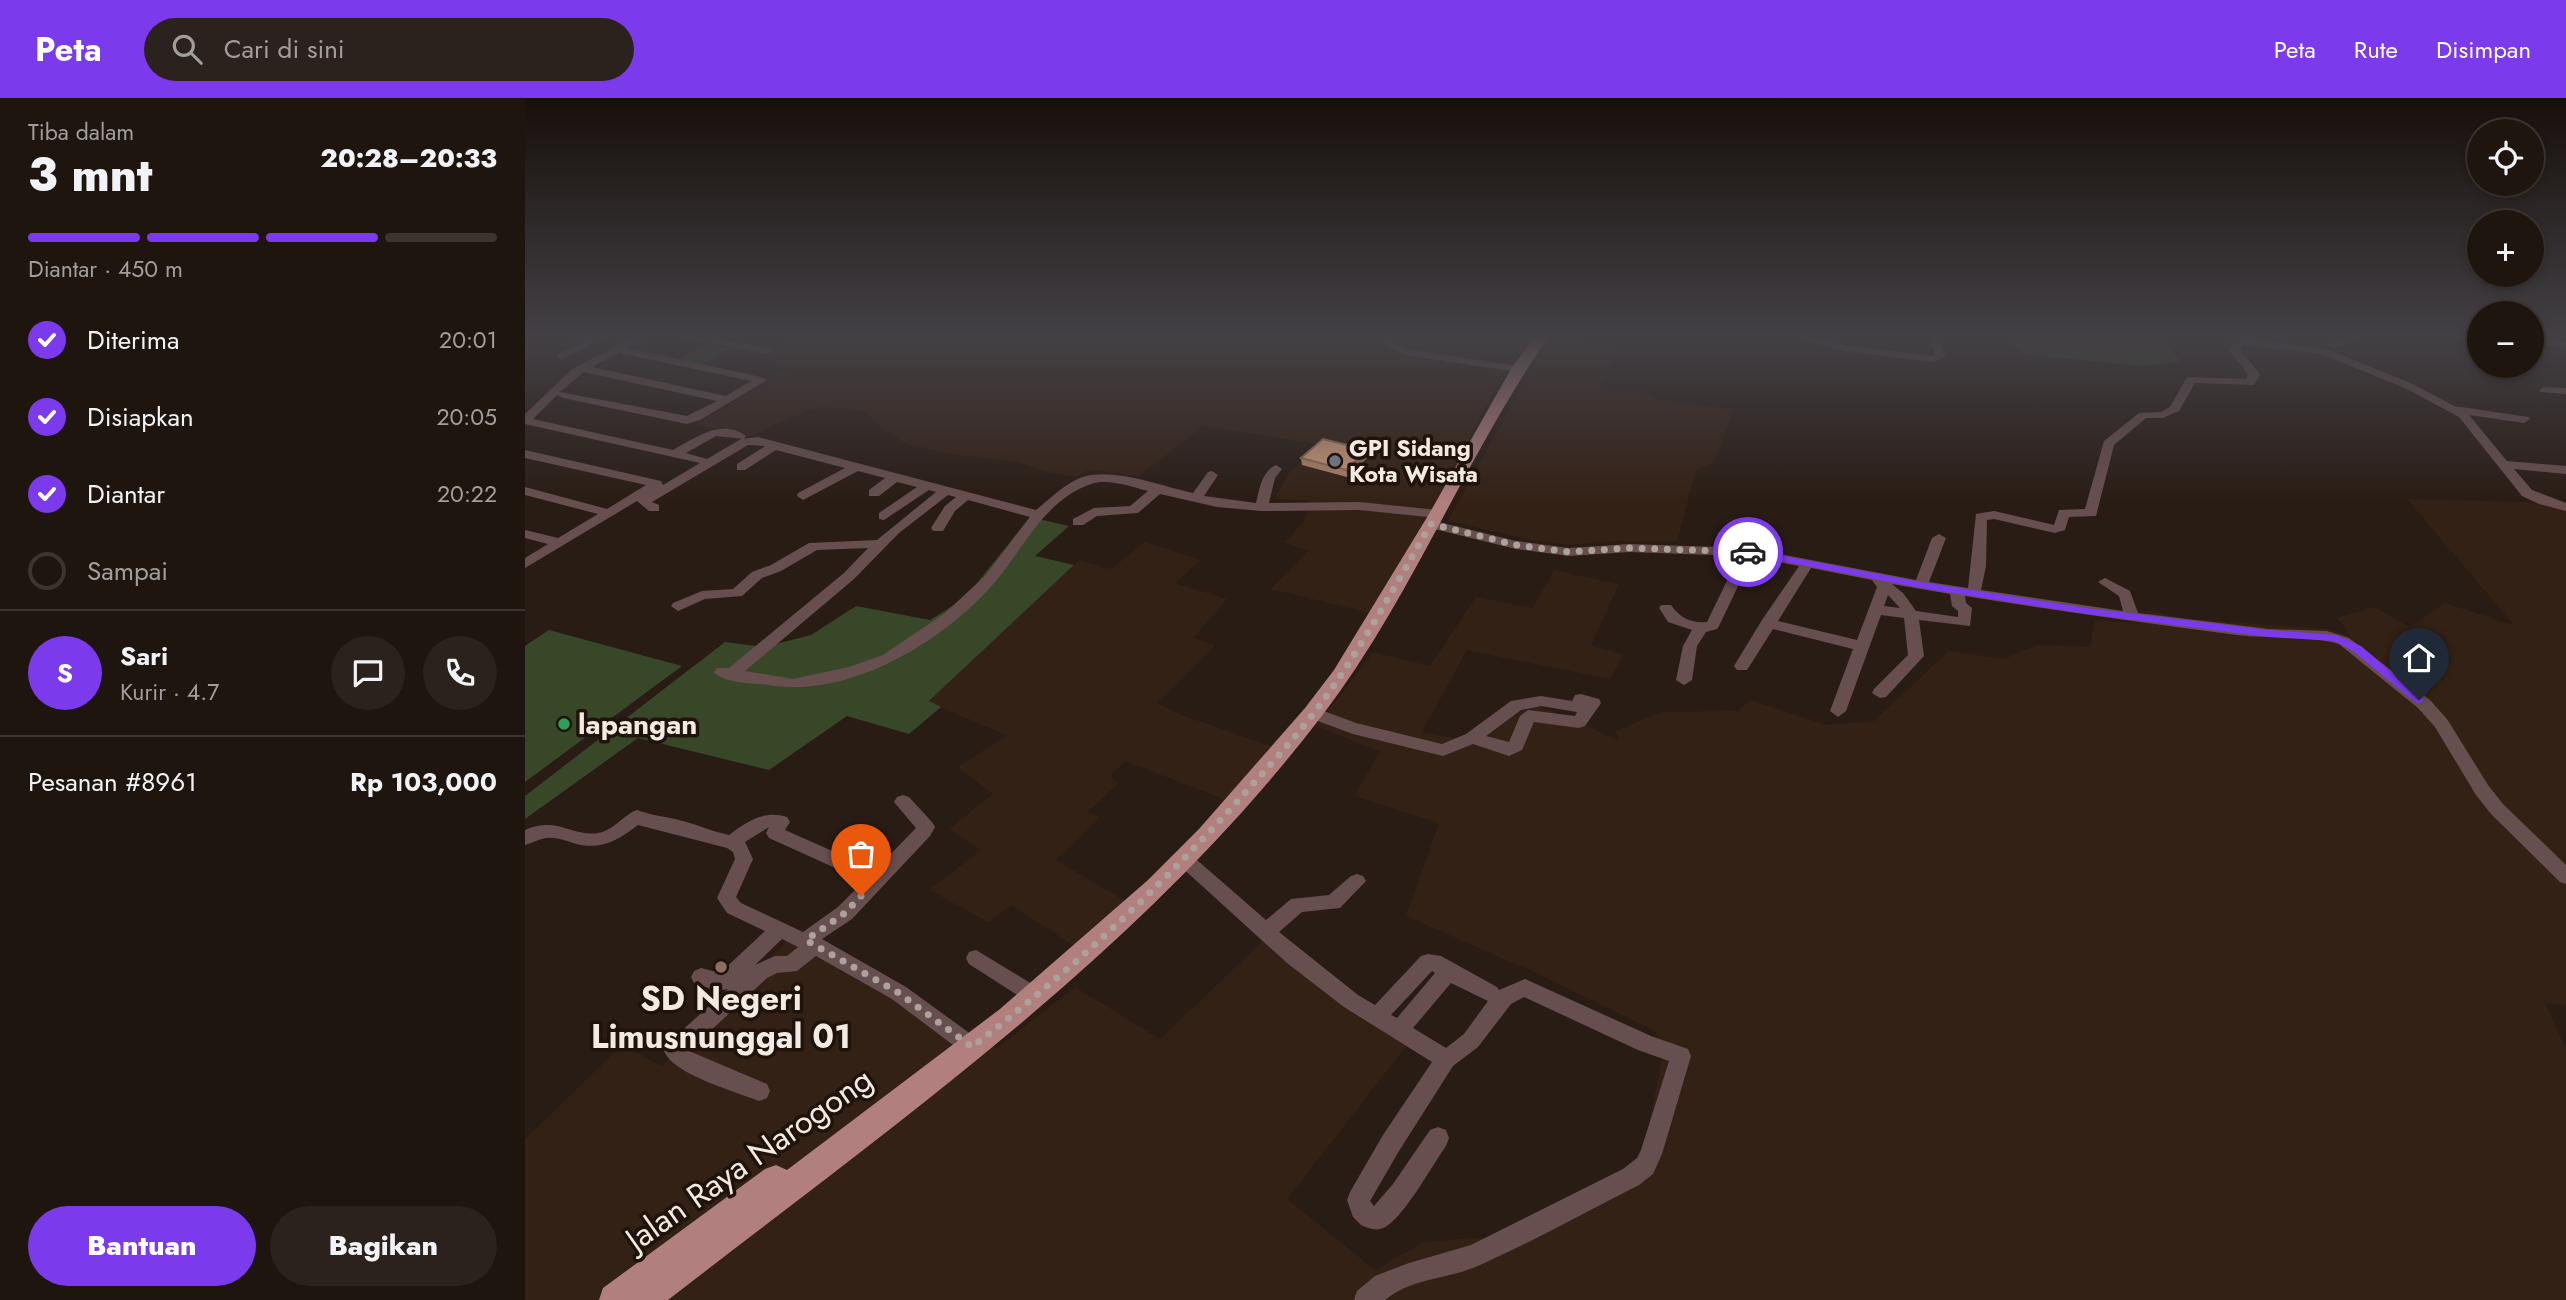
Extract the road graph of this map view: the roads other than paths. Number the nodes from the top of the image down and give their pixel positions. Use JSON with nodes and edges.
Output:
{"nodes":[{"id":1,"x":558,"y":391,"type":"edge"},
{"id":2,"x":567,"y":391,"type":"edge"},
{"id":3,"x":687,"y":391,"type":"edge"},
{"id":4,"x":743,"y":391,"type":"edge"},
{"id":5,"x":1506,"y":391,"type":"edge"},
{"id":6,"x":2185,"y":391,"type":"edge"},
{"id":7,"x":2419,"y":391,"type":"edge"},
{"id":8,"x":729,"y":400,"type":"junction"},
{"id":9,"x":2452,"y":408,"type":"junction"},
{"id":10,"x":2524,"y":419,"type":"dead end"},
{"id":11,"x":531,"y":422,"type":"edge"},
{"id":12,"x":775,"y":445,"type":"junction"},
{"id":13,"x":525,"y":454,"type":"edge"},
{"id":14,"x":675,"y":454,"type":"junction"},
{"id":15,"x":701,"y":460,"type":"junction"},
{"id":16,"x":2504,"y":464,"type":"junction"},
{"id":17,"x":858,"y":466,"type":"junction"},
{"id":18,"x":741,"y":467,"type":"dead end"},
{"id":19,"x":1276,"y":469,"type":"dead end"},
{"id":20,"x":2566,"y":470,"type":"edge"},
{"id":21,"x":1212,"y":475,"type":"dead end"},
{"id":22,"x":894,"y":478,"type":"junction"},
{"id":23,"x":657,"y":484,"type":"junction"},
{"id":24,"x":926,"y":486,"type":"junction"},
{"id":25,"x":1158,"y":489,"type":"junction"},
{"id":26,"x":525,"y":491,"type":"edge"},
{"id":27,"x":945,"y":491,"type":"junction"},
{"id":28,"x":874,"y":493,"type":"dead end"},
{"id":29,"x":803,"y":496,"type":"dead end"},
{"id":30,"x":965,"y":496,"type":"junction"},
{"id":31,"x":1196,"y":498,"type":"junction"},
{"id":32,"x":2566,"y":506,"type":"edge"},
{"id":33,"x":1261,"y":507,"type":"junction"},
{"id":34,"x":654,"y":508,"type":"dead end"},
{"id":35,"x":609,"y":513,"type":"junction"},
{"id":36,"x":1038,"y":515,"type":"junction"},
{"id":37,"x":884,"y":516,"type":"dead end"},
{"id":38,"x":1434,"y":519,"type":"junction"},
{"id":39,"x":1078,"y":522,"type":"dead end"},
{"id":40,"x":938,"y":528,"type":"dead end"},
{"id":41,"x":525,"y":534,"type":"edge"},
{"id":42,"x":1940,"y":538,"type":"dead end"},
{"id":43,"x":560,"y":543,"type":"junction"},
{"id":44,"x":879,"y":544,"type":"junction"},
{"id":45,"x":1748,"y":552,"type":"junction"},
{"id":46,"x":525,"y":564,"type":"edge"},
{"id":47,"x":1807,"y":564,"type":"junction"},
{"id":48,"x":1867,"y":574,"type":"junction"},
{"id":49,"x":2105,"y":582,"type":"dead end"},
{"id":50,"x":1885,"y":585,"type":"junction"},
{"id":51,"x":1921,"y":585,"type":"junction"},
{"id":52,"x":1957,"y":590,"type":"junction"},
{"id":53,"x":1974,"y":592,"type":"junction"},
{"id":54,"x":678,"y":606,"type":"dead end"},
{"id":55,"x":1666,"y":608,"type":"dead end"},
{"id":56,"x":1875,"y":609,"type":"junction"},
{"id":57,"x":1911,"y":616,"type":"junction"},
{"id":58,"x":2132,"y":617,"type":"junction"},
{"id":59,"x":1767,"y":623,"type":"junction"},
{"id":60,"x":1701,"y":628,"type":"junction"},
{"id":61,"x":1860,"y":646,"type":"junction"},
{"id":62,"x":1742,"y":666,"type":"dead end"},
{"id":63,"x":1684,"y":680,"type":"dead end"},
{"id":64,"x":1880,"y":693,"type":"dead end"},
{"id":65,"x":1838,"y":711,"type":"dead end"},
{"id":66,"x":1313,"y":713,"type":"junction"},
{"id":67,"x":1472,"y":738,"type":"junction"},
{"id":68,"x":903,"y":802,"type":"dead end"},
{"id":69,"x":525,"y":838,"type":"edge"},
{"id":70,"x":732,"y":842,"type":"junction"},
{"id":71,"x":1184,"y":859,"type":"junction"},
{"id":72,"x":2566,"y":877,"type":"edge"},
{"id":73,"x":877,"y":880,"type":"junction"},
{"id":74,"x":1357,"y":881,"type":"dead end"},
{"id":75,"x":780,"y":929,"type":"junction"},
{"id":76,"x":1266,"y":932,"type":"junction"},
{"id":77,"x":811,"y":943,"type":"junction"},
{"id":78,"x":976,"y":958,"type":"dead end"},
{"id":79,"x":1448,"y":972,"type":"junction"},
{"id":80,"x":701,"y":977,"type":"dead end"},
{"id":81,"x":1490,"y":993,"type":"dead end"},
{"id":82,"x":1035,"y":996,"type":"junction"},
{"id":83,"x":1376,"y":1017,"type":"junction"},
{"id":84,"x":1399,"y":1030,"type":"junction"},
{"id":85,"x":972,"y":1047,"type":"junction"},
{"id":86,"x":1446,"y":1059,"type":"junction"},
{"id":87,"x":926,"y":1080,"type":"junction"},
{"id":88,"x":759,"y":1091,"type":"dead end"},
{"id":89,"x":1438,"y":1138,"type":"dead end"},
{"id":90,"x":615,"y":1300,"type":"edge"},
{"id":91,"x":642,"y":1300,"type":"edge"},
{"id":92,"x":1366,"y":1300,"type":"edge"}],
"edges":[{"from":1,"to":11,"type":"street"},
{"from":2,"to":8,"type":"street"},
{"from":3,"to":8,"type":"street"},
{"from":4,"to":8,"type":"street"},
{"from":5,"to":38,"type":"main road","name":"Jalan Raya Narogong"},
{"from":6,"to":53,"type":"street"},
{"from":7,"to":9,"type":"street"},
{"from":9,"to":10,"type":"street"},
{"from":9,"to":16,"type":"street"},
{"from":11,"to":14,"type":"street"},
{"from":12,"to":17,"type":"street"},
{"from":12,"to":18,"type":"street"},
{"from":12,"to":34,"type":"street"},
{"from":13,"to":23,"type":"street"},
{"from":14,"to":15,"type":"street"},
{"from":14,"to":15,"type":"street"},
{"from":15,"to":23,"type":"street"},
{"from":16,"to":20,"type":"street"},
{"from":16,"to":32,"type":"street"},
{"from":17,"to":22,"type":"street"},
{"from":17,"to":29,"type":"street"},
{"from":19,"to":33,"type":"street"},
{"from":21,"to":31,"type":"street"},
{"from":22,"to":24,"type":"street"},
{"from":22,"to":28,"type":"street"},
{"from":23,"to":35,"type":"street"},
{"from":24,"to":27,"type":"street"},
{"from":24,"to":37,"type":"street"},
{"from":25,"to":31,"type":"street"},
{"from":25,"to":36,"type":"street"},
{"from":25,"to":39,"type":"street"},
{"from":26,"to":35,"type":"street"},
{"from":27,"to":30,"type":"street"},
{"from":27,"to":44,"type":"street"},
{"from":30,"to":36,"type":"street"},
{"from":30,"to":40,"type":"street"},
{"from":31,"to":33,"type":"street"},
{"from":33,"to":38,"type":"street"},
{"from":35,"to":43,"type":"street"},
{"from":36,"to":44,"type":"street"},
{"from":38,"to":45,"type":"street"},
{"from":38,"to":66,"type":"main road","name":"Jalan Raya Narogong"},
{"from":41,"to":43,"type":"street"},
{"from":42,"to":51,"type":"street"},
{"from":43,"to":46,"type":"street"},
{"from":44,"to":54,"type":"street"},
{"from":45,"to":47,"type":"street"},
{"from":45,"to":60,"type":"street"},
{"from":47,"to":48,"type":"street"},
{"from":47,"to":59,"type":"street"},
{"from":48,"to":50,"type":"street"},
{"from":48,"to":51,"type":"street"},
{"from":49,"to":58,"type":"street"},
{"from":50,"to":56,"type":"street"},
{"from":50,"to":57,"type":"street"},
{"from":51,"to":52,"type":"street"},
{"from":52,"to":53,"type":"street"},
{"from":52,"to":57,"type":"street"},
{"from":53,"to":58,"type":"street"},
{"from":55,"to":60,"type":"street"},
{"from":56,"to":57,"type":"street"},
{"from":56,"to":61,"type":"street"},
{"from":57,"to":64,"type":"street"},
{"from":58,"to":72,"type":"street"},
{"from":59,"to":61,"type":"street"},
{"from":59,"to":62,"type":"street"},
{"from":60,"to":63,"type":"street"},
{"from":61,"to":65,"type":"street"},
{"from":66,"to":67,"type":"street"},
{"from":66,"to":71,"type":"main road","name":"Jalan Raya Narogong"},
{"from":67,"to":67,"type":"street"},
{"from":68,"to":73,"type":"street"},
{"from":69,"to":70,"type":"street"},
{"from":70,"to":73,"type":"street"},
{"from":70,"to":75,"type":"street"},
{"from":71,"to":76,"type":"street"},
{"from":71,"to":82,"type":"main road","name":"Jalan Raya Narogong"},
{"from":73,"to":77,"type":"street"},
{"from":74,"to":76,"type":"street"},
{"from":75,"to":77,"type":"street"},
{"from":75,"to":80,"type":"street"},
{"from":76,"to":83,"type":"street"},
{"from":77,"to":85,"type":"street"},
{"from":77,"to":88,"type":"street"},
{"from":78,"to":82,"type":"street"},
{"from":79,"to":81,"type":"street"},
{"from":79,"to":83,"type":"street"},
{"from":79,"to":84,"type":"street"},
{"from":82,"to":85,"type":"main road","name":"Jalan Raya Narogong"},
{"from":83,"to":84,"type":"street"},
{"from":84,"to":86,"type":"street"},
{"from":85,"to":87,"type":"main road","name":"Jalan Raya Narogong"},
{"from":86,"to":89,"type":"street"},
{"from":86,"to":92,"type":"street"},
{"from":87,"to":90,"type":"main road","name":"Jalan Raya Narogong"},
{"from":87,"to":91,"type":"main road","name":"Jalan Raya Narogong"}]}
